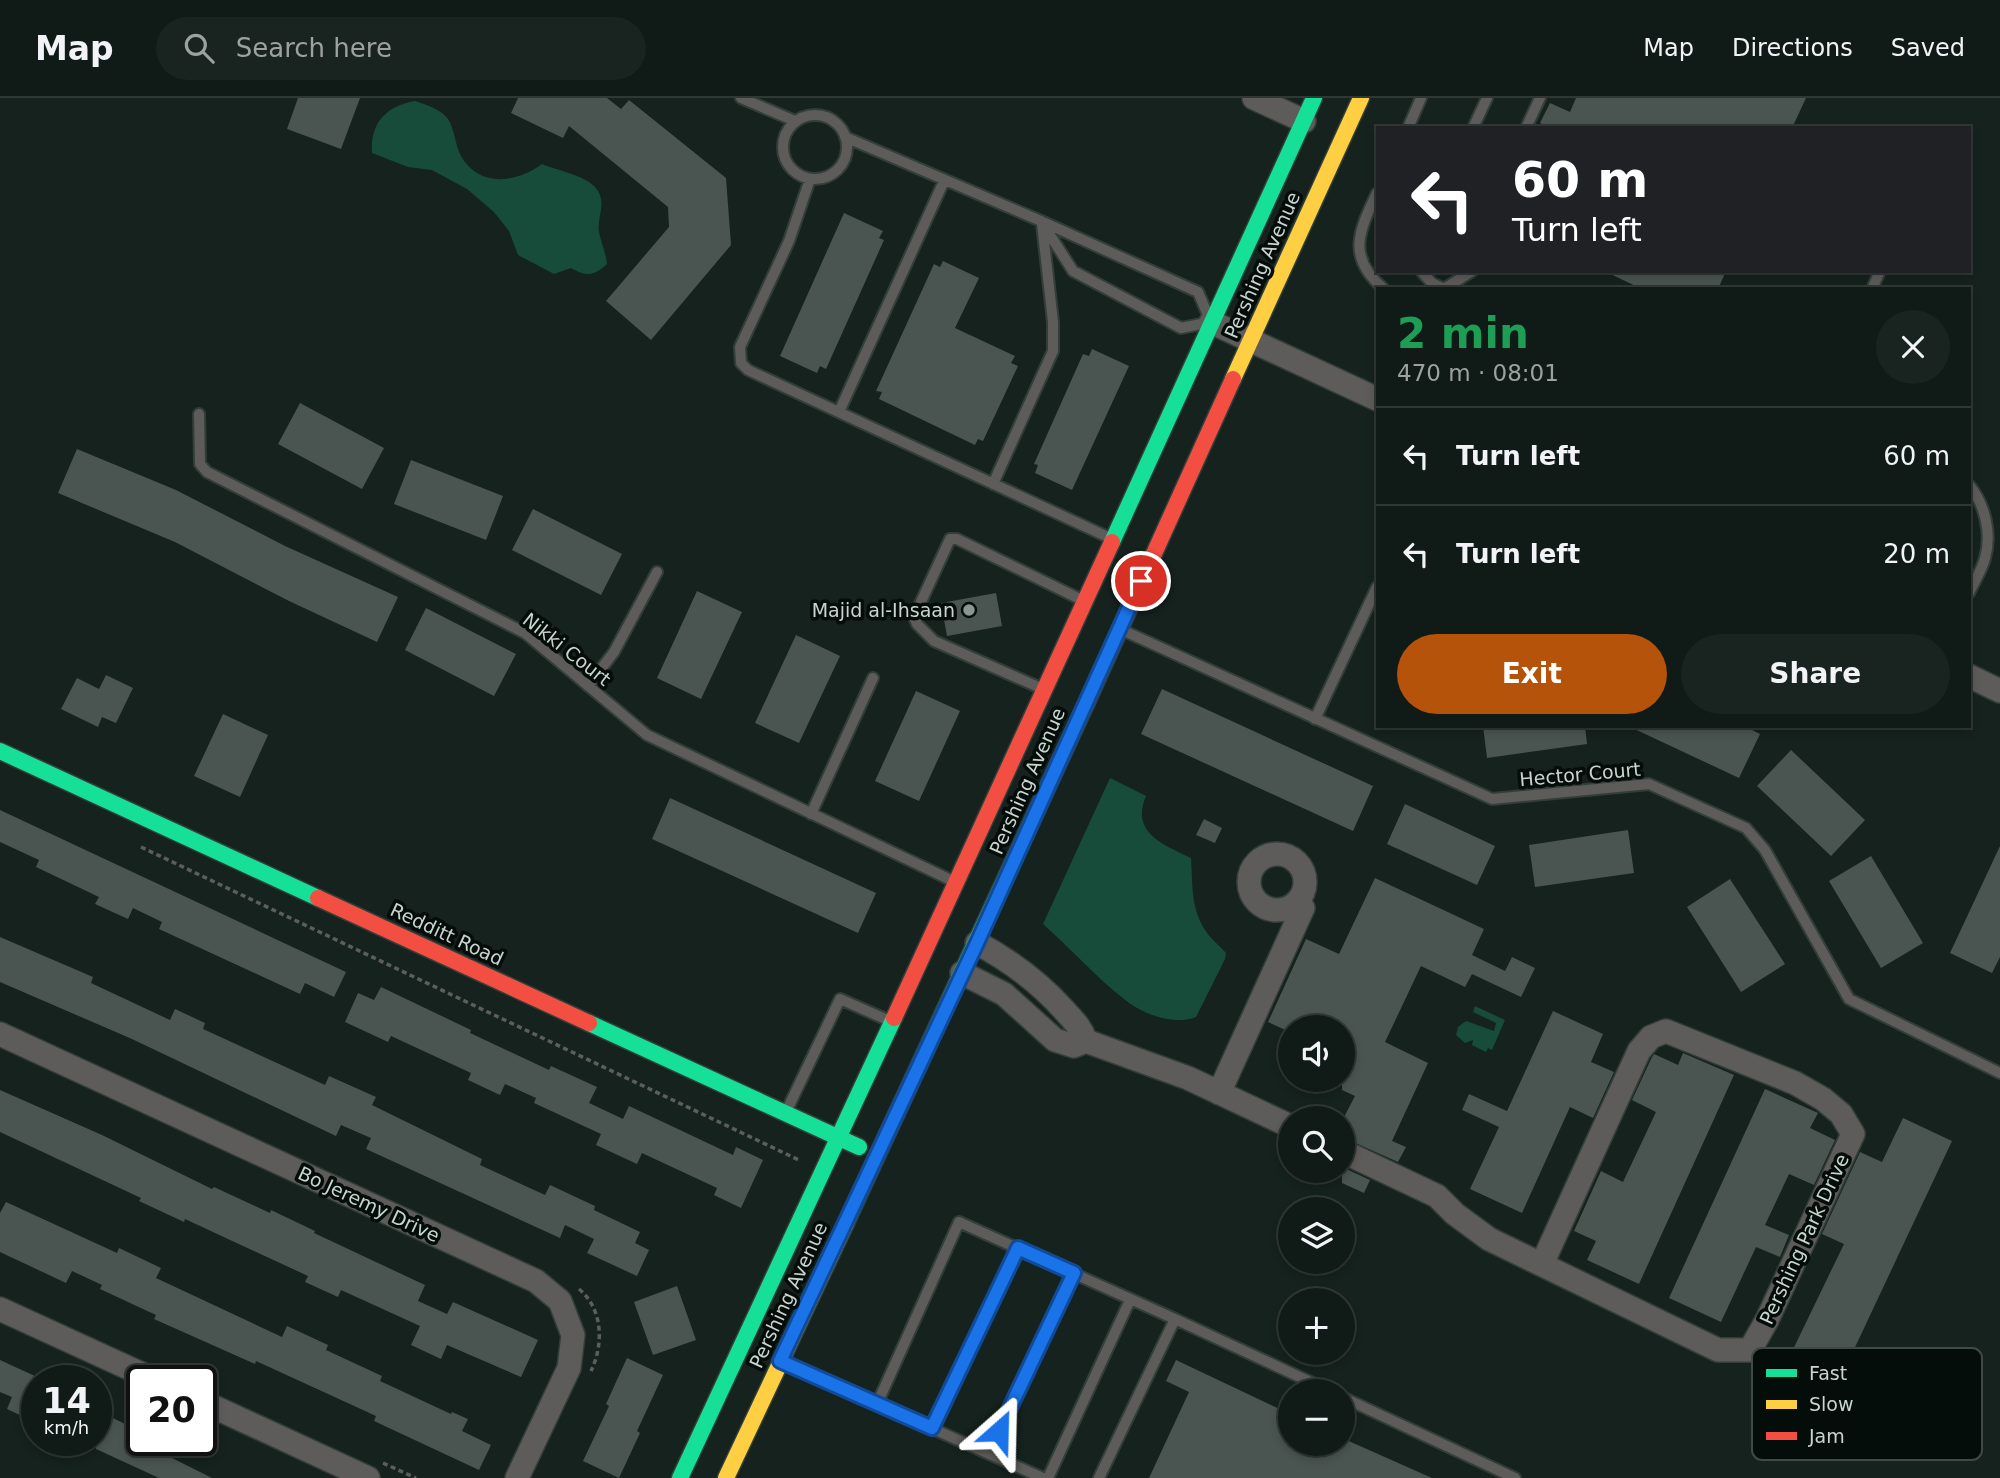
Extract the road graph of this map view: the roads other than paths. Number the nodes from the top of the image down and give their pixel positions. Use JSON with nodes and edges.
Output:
{"nodes":[{"id":1,"x":741,"y":98,"type":"edge"},
{"id":2,"x":1254,"y":98,"type":"edge"},
{"id":3,"x":1314,"y":98,"type":"edge"},
{"id":4,"x":1361,"y":98,"type":"edge"},
{"id":5,"x":1422,"y":98,"type":"edge"},
{"id":6,"x":1487,"y":98,"type":"edge"},
{"id":7,"x":1540,"y":98,"type":"edge"},
{"id":8,"x":795,"y":121,"type":"junction"},
{"id":9,"x":1304,"y":121,"type":"junction"},
{"id":10,"x":1409,"y":126,"type":"edge"},
{"id":11,"x":1474,"y":126,"type":"edge"},
{"id":12,"x":1527,"y":126,"type":"edge"},
{"id":13,"x":845,"y":137,"type":"junction"},
{"id":14,"x":810,"y":178,"type":"junction"},
{"id":15,"x":944,"y":181,"type":"junction"},
{"id":16,"x":1376,"y":195,"type":"edge"},
{"id":17,"x":1041,"y":221,"type":"junction"},
{"id":18,"x":1423,"y":273,"type":"edge"},
{"id":19,"x":1382,"y":287,"type":"edge"},
{"id":20,"x":1439,"y":287,"type":"edge"},
{"id":21,"x":1211,"y":322,"type":"junction"},
{"id":22,"x":1251,"y":340,"type":"junction"},
{"id":23,"x":1376,"y":399,"type":"edge"},
{"id":24,"x":839,"y":412,"type":"junction"},
{"id":25,"x":199,"y":414,"type":"dead end"},
{"id":26,"x":993,"y":484,"type":"junction"},
{"id":27,"x":1971,"y":489,"type":"edge"},
{"id":28,"x":1113,"y":540,"type":"junction"},
{"id":29,"x":657,"y":572,"type":"dead end"},
{"id":30,"x":1376,"y":589,"type":"edge"},
{"id":31,"x":1971,"y":589,"type":"edge"},
{"id":32,"x":1084,"y":601,"type":"junction"},
{"id":33,"x":1119,"y":629,"type":"junction"},
{"id":34,"x":1971,"y":677,"type":"edge"},
{"id":35,"x":873,"y":678,"type":"dead end"},
{"id":36,"x":588,"y":686,"type":"junction"},
{"id":37,"x":1044,"y":690,"type":"junction"},
{"id":38,"x":2000,"y":691,"type":"edge"},
{"id":39,"x":1315,"y":719,"type":"junction"},
{"id":40,"x":0,"y":751,"type":"edge"},
{"id":41,"x":811,"y":814,"type":"junction"},
{"id":42,"x":957,"y":883,"type":"junction"},
{"id":43,"x":1294,"y":905,"type":"dead end"},
{"id":44,"x":977,"y":943,"type":"junction"},
{"id":45,"x":962,"y":974,"type":"junction"},
{"id":46,"x":1045,"y":989,"type":"junction"},
{"id":47,"x":1024,"y":1011,"type":"junction"},
{"id":48,"x":893,"y":1022,"type":"junction"},
{"id":49,"x":0,"y":1034,"type":"edge"},
{"id":50,"x":1086,"y":1041,"type":"junction"},
{"id":51,"x":2000,"y":1073,"type":"edge"},
{"id":52,"x":1219,"y":1093,"type":"junction"},
{"id":53,"x":785,"y":1113,"type":"junction"},
{"id":54,"x":1278,"y":1120,"type":"edge"},
{"id":55,"x":840,"y":1138,"type":"junction"},
{"id":56,"x":876,"y":1155,"type":"junction"},
{"id":57,"x":1355,"y":1157,"type":"edge"},
{"id":58,"x":1018,"y":1248,"type":"junction"},
{"id":59,"x":1542,"y":1264,"type":"junction"},
{"id":60,"x":1074,"y":1273,"type":"junction"},
{"id":61,"x":1130,"y":1300,"type":"junction"},
{"id":62,"x":0,"y":1309,"type":"edge"},
{"id":63,"x":1175,"y":1319,"type":"junction"},
{"id":64,"x":780,"y":1361,"type":"junction"},
{"id":65,"x":126,"y":1367,"type":"edge"},
{"id":66,"x":1304,"y":1379,"type":"edge"},
{"id":67,"x":1355,"y":1403,"type":"edge"},
{"id":68,"x":877,"y":1404,"type":"junction"},
{"id":69,"x":217,"y":1408,"type":"edge"},
{"id":70,"x":932,"y":1428,"type":"junction"},
{"id":71,"x":989,"y":1454,"type":"junction"},
{"id":72,"x":1508,"y":1477,"type":"edge"},
{"id":73,"x":368,"y":1478,"type":"edge"},
{"id":74,"x":517,"y":1478,"type":"edge"},
{"id":75,"x":680,"y":1478,"type":"edge"},
{"id":76,"x":726,"y":1478,"type":"edge"},
{"id":77,"x":1045,"y":1478,"type":"edge"},
{"id":78,"x":1099,"y":1478,"type":"edge"}],
"edges":[{"from":1,"to":8,"type":"lane"},
{"from":2,"to":9,"type":"street"},
{"from":3,"to":9,"type":"street","name":"Pershing Avenue"},
{"from":4,"to":22,"type":"street","name":"Pershing Avenue"},
{"from":5,"to":10,"type":"lane"},
{"from":6,"to":11,"type":"lane"},
{"from":7,"to":12,"type":"lane"},
{"from":8,"to":13,"type":"lane"},
{"from":8,"to":14,"type":"lane"},
{"from":9,"to":21,"type":"street","name":"Pershing Avenue"},
{"from":13,"to":14,"type":"lane"},
{"from":13,"to":15,"type":"lane"},
{"from":14,"to":24,"type":"lane"},
{"from":15,"to":17,"type":"lane"},
{"from":15,"to":24,"type":"lane"},
{"from":16,"to":19,"type":"lane"},
{"from":17,"to":21,"type":"lane"},
{"from":17,"to":21,"type":"lane"},
{"from":17,"to":26,"type":"lane"},
{"from":18,"to":20,"type":"lane"},
{"from":21,"to":22,"type":"street"},
{"from":21,"to":28,"type":"street","name":"Pershing Avenue"},
{"from":22,"to":23,"type":"street"},
{"from":22,"to":33,"type":"street","name":"Pershing Avenue"},
{"from":24,"to":26,"type":"lane"},
{"from":25,"to":36,"type":"lane","name":"Nikki Court"},
{"from":26,"to":28,"type":"lane"},
{"from":27,"to":31,"type":"lane"},
{"from":28,"to":32,"type":"street","name":"Pershing Avenue"},
{"from":29,"to":36,"type":"lane"},
{"from":30,"to":39,"type":"lane"},
{"from":32,"to":37,"type":"street","name":"Pershing Avenue"},
{"from":32,"to":37,"type":"lane"},
{"from":33,"to":39,"type":"lane","name":"Hector Court"},
{"from":33,"to":44,"type":"street","name":"Pershing Avenue"},
{"from":34,"to":38,"type":"street"},
{"from":35,"to":41,"type":"lane"},
{"from":36,"to":41,"type":"lane","name":"Nikki Court"},
{"from":37,"to":42,"type":"street","name":"Pershing Avenue"},
{"from":39,"to":51,"type":"lane","name":"Hector Court"},
{"from":40,"to":53,"type":"street","name":"Redditt Road"},
{"from":41,"to":42,"type":"lane","name":"Nikki Court"},
{"from":42,"to":48,"type":"street","name":"Pershing Avenue"},
{"from":43,"to":52,"type":"street"},
{"from":44,"to":45,"type":"street","name":"Pershing Avenue"},
{"from":44,"to":46,"type":"street"},
{"from":45,"to":47,"type":"street"},
{"from":45,"to":56,"type":"street","name":"Pershing Avenue"},
{"from":46,"to":47,"type":"street"},
{"from":46,"to":50,"type":"street"},
{"from":47,"to":50,"type":"street"},
{"from":48,"to":53,"type":"lane"},
{"from":48,"to":55,"type":"street","name":"Pershing Avenue"},
{"from":49,"to":74,"type":"street","name":"Bo Jeremy Drive"},
{"from":50,"to":52,"type":"street"},
{"from":52,"to":54,"type":"street"},
{"from":53,"to":55,"type":"street","name":"Redditt Road"},
{"from":55,"to":56,"type":"street","name":"Redditt Road"},
{"from":55,"to":75,"type":"street","name":"Pershing Avenue"},
{"from":56,"to":64,"type":"street","name":"Pershing Avenue"},
{"from":57,"to":59,"type":"street","name":"Pershing Park Drive"},
{"from":58,"to":60,"type":"lane"},
{"from":58,"to":68,"type":"lane"},
{"from":58,"to":70,"type":"lane"},
{"from":59,"to":59,"type":"street","name":"Pershing Park Drive"},
{"from":60,"to":61,"type":"lane"},
{"from":60,"to":71,"type":"lane"},
{"from":61,"to":63,"type":"lane"},
{"from":61,"to":77,"type":"lane"},
{"from":62,"to":65,"type":"street"},
{"from":63,"to":66,"type":"lane"},
{"from":63,"to":78,"type":"lane"},
{"from":64,"to":68,"type":"lane"},
{"from":64,"to":76,"type":"street","name":"Pershing Avenue"},
{"from":67,"to":72,"type":"lane"},
{"from":68,"to":70,"type":"lane"},
{"from":69,"to":73,"type":"street"},
{"from":70,"to":71,"type":"lane"},
{"from":71,"to":77,"type":"lane"}]}
